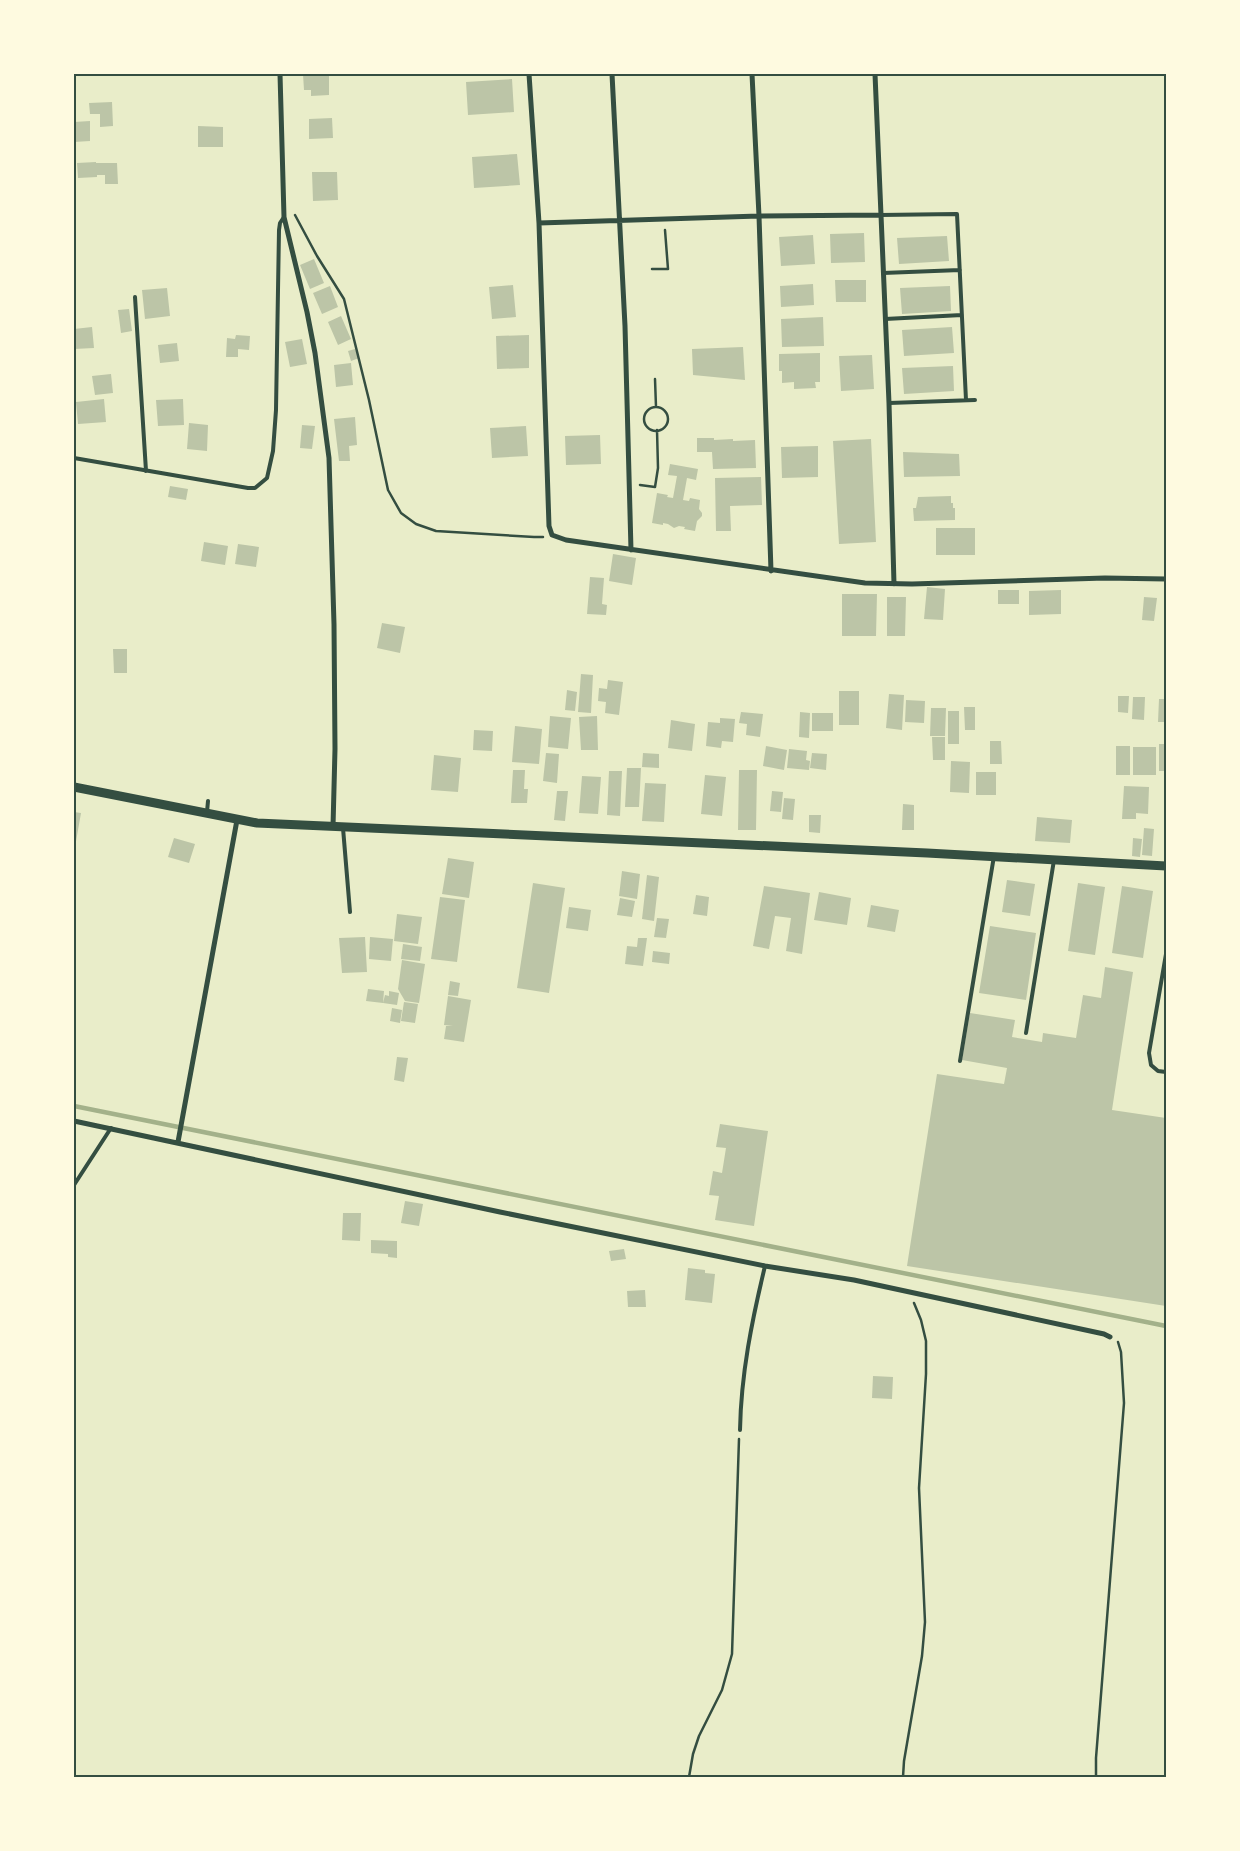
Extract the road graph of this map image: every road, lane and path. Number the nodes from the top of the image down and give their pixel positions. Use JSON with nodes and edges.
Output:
{"nodes":[{"id":1,"x":280,"y":74,"type":"edge"},
{"id":2,"x":529,"y":74,"type":"edge"},
{"id":3,"x":612,"y":74,"type":"edge"},
{"id":4,"x":752,"y":74,"type":"edge"},
{"id":5,"x":875,"y":74,"type":"edge"},
{"id":6,"x":284,"y":203,"type":"junction"},
{"id":7,"x":880,"y":215,"type":"junction"},
{"id":8,"x":759,"y":216,"type":"junction"},
{"id":9,"x":284,"y":217,"type":"junction"},
{"id":10,"x":665,"y":218,"type":"junction"},
{"id":11,"x":620,"y":220,"type":"junction"},
{"id":12,"x":539,"y":223,"type":"junction"},
{"id":13,"x":652,"y":269,"type":"dead end"},
{"id":14,"x":960,"y":270,"type":"junction"},
{"id":15,"x":883,"y":273,"type":"junction"},
{"id":16,"x":135,"y":297,"type":"dead end"},
{"id":17,"x":962,"y":315,"type":"junction"},
{"id":18,"x":885,"y":318,"type":"junction"},
{"id":19,"x":655,"y":379,"type":"dead end"},
{"id":20,"x":966,"y":400,"type":"junction"},
{"id":21,"x":975,"y":400,"type":"dead end"},
{"id":22,"x":889,"y":403,"type":"junction"},
{"id":23,"x":656,"y":407,"type":"junction"},
{"id":24,"x":657,"y":430,"type":"junction"},
{"id":25,"x":74,"y":458,"type":"edge"},
{"id":26,"x":146,"y":471,"type":"junction"},
{"id":27,"x":631,"y":483,"type":"junction"},
{"id":28,"x":552,"y":535,"type":"junction"},
{"id":29,"x":631,"y":550,"type":"junction"},
{"id":30,"x":771,"y":571,"type":"junction"},
{"id":31,"x":1166,"y":579,"type":"edge"},
{"id":32,"x":894,"y":584,"type":"junction"},
{"id":33,"x":74,"y":787,"type":"edge"},
{"id":34,"x":208,"y":801,"type":"dead end"},
{"id":35,"x":207,"y":814,"type":"junction"},
{"id":36,"x":237,"y":820,"type":"junction"},
{"id":37,"x":333,"y":827,"type":"junction"},
{"id":38,"x":343,"y":828,"type":"junction"},
{"id":39,"x":994,"y":856,"type":"junction"},
{"id":40,"x":1054,"y":860,"type":"junction"},
{"id":41,"x":1166,"y":866,"type":"edge"},
{"id":42,"x":350,"y":912,"type":"dead end"},
{"id":43,"x":1166,"y":954,"type":"edge"},
{"id":44,"x":1026,"y":1033,"type":"dead end"},
{"id":45,"x":960,"y":1061,"type":"dead end"},
{"id":46,"x":1166,"y":1072,"type":"edge"},
{"id":47,"x":74,"y":1121,"type":"edge"},
{"id":48,"x":111,"y":1128,"type":"junction"},
{"id":49,"x":178,"y":1142,"type":"junction"},
{"id":50,"x":74,"y":1185,"type":"edge"},
{"id":51,"x":765,"y":1266,"type":"junction"},
{"id":52,"x":909,"y":1292,"type":"junction"},
{"id":53,"x":1110,"y":1337,"type":"joint"},
{"id":54,"x":740,"y":1430,"type":"joint"},
{"id":55,"x":689,"y":1777,"type":"edge"},
{"id":56,"x":903,"y":1777,"type":"edge"},
{"id":57,"x":1096,"y":1777,"type":"edge"}],
"edges":[{"from":1,"to":6,"type":"street"},
{"from":2,"to":12,"type":"street"},
{"from":3,"to":11,"type":"street"},
{"from":4,"to":8,"type":"street"},
{"from":5,"to":7,"type":"street"},
{"from":6,"to":9,"type":"street"},
{"from":6,"to":28,"type":"path"},
{"from":7,"to":8,"type":"street"},
{"from":7,"to":14,"type":"lane"},
{"from":7,"to":15,"type":"street"},
{"from":8,"to":10,"type":"street"},
{"from":8,"to":30,"type":"street"},
{"from":9,"to":26,"type":"lane"},
{"from":9,"to":37,"type":"street"},
{"from":10,"to":11,"type":"street"},
{"from":10,"to":13,"type":"path"},
{"from":11,"to":12,"type":"street"},
{"from":11,"to":27,"type":"street"},
{"from":12,"to":28,"type":"street"},
{"from":14,"to":15,"type":"lane"},
{"from":14,"to":17,"type":"lane"},
{"from":15,"to":18,"type":"street"},
{"from":16,"to":26,"type":"lane"},
{"from":17,"to":18,"type":"lane"},
{"from":17,"to":20,"type":"lane"},
{"from":18,"to":22,"type":"street"},
{"from":19,"to":23,"type":"path"},
{"from":20,"to":21,"type":"lane"},
{"from":20,"to":22,"type":"lane"},
{"from":22,"to":32,"type":"street"},
{"from":23,"to":24,"type":"path"},
{"from":23,"to":24,"type":"path"},
{"from":24,"to":27,"type":"path"},
{"from":25,"to":26,"type":"lane"},
{"from":27,"to":29,"type":"street"},
{"from":28,"to":29,"type":"street"},
{"from":29,"to":30,"type":"street"},
{"from":30,"to":32,"type":"street"},
{"from":31,"to":32,"type":"street"},
{"from":33,"to":35,"type":"street"},
{"from":34,"to":35,"type":"lane"},
{"from":35,"to":36,"type":"street"},
{"from":36,"to":37,"type":"street"},
{"from":36,"to":49,"type":"street"},
{"from":37,"to":38,"type":"street"},
{"from":38,"to":39,"type":"street"},
{"from":38,"to":42,"type":"lane"},
{"from":39,"to":40,"type":"street"},
{"from":39,"to":45,"type":"lane"},
{"from":40,"to":41,"type":"street"},
{"from":40,"to":44,"type":"lane"},
{"from":43,"to":46,"type":"lane"},
{"from":47,"to":48,"type":"street"},
{"from":48,"to":49,"type":"street"},
{"from":48,"to":50,"type":"lane"},
{"from":49,"to":51,"type":"street"},
{"from":51,"to":52,"type":"street"},
{"from":51,"to":54,"type":"lane"},
{"from":52,"to":53,"type":"street"},
{"from":52,"to":56,"type":"path"},
{"from":53,"to":57,"type":"path"},
{"from":54,"to":55,"type":"path"}]}
